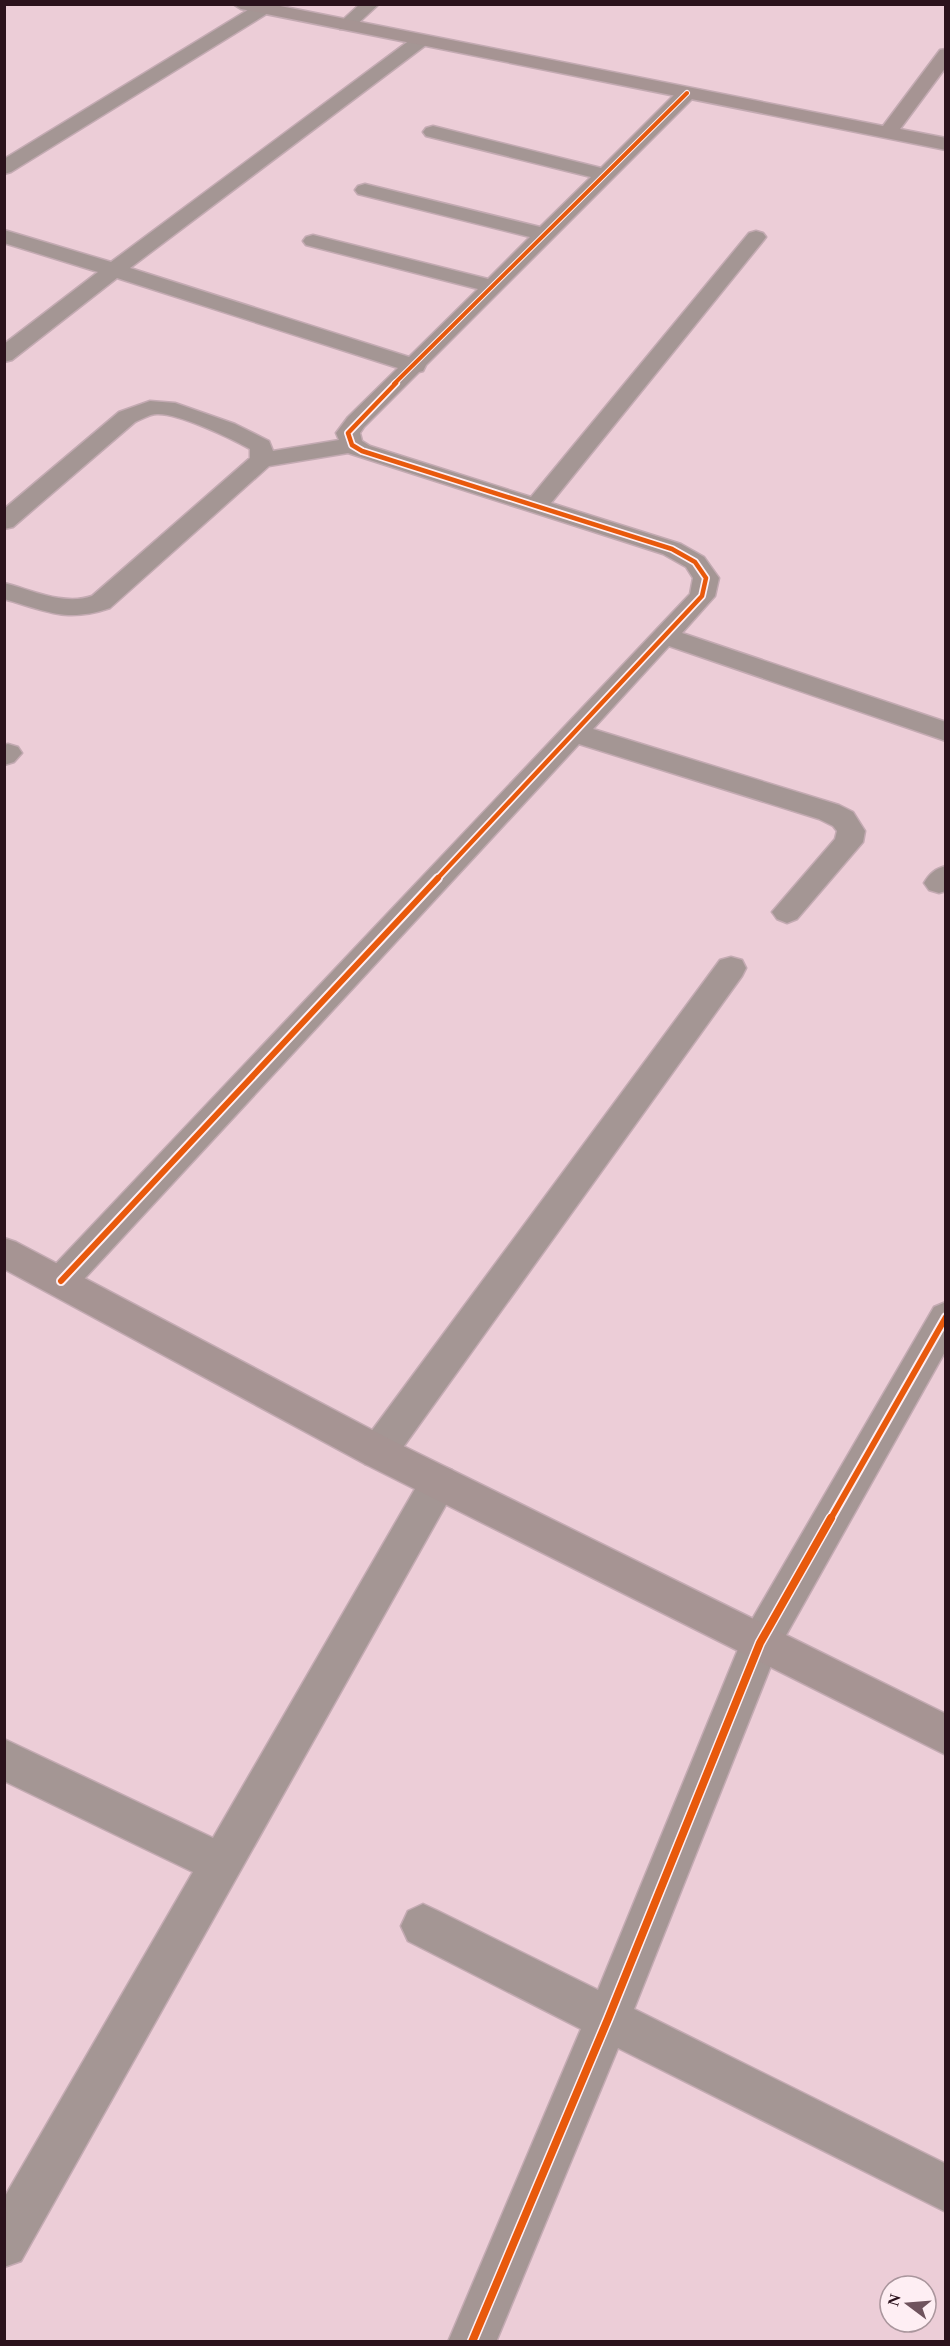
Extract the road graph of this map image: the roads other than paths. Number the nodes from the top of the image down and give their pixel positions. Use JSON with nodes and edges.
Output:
{"nodes":[{"id":1,"x":371,"y":4,"type":"edge"},
{"id":2,"x":242,"y":5,"type":"edge"},
{"id":3,"x":262,"y":9,"type":"junction"},
{"id":4,"x":346,"y":25,"type":"junction"},
{"id":5,"x":420,"y":41,"type":"junction"},
{"id":6,"x":945,"y":54,"type":"edge"},
{"id":7,"x":687,"y":93,"type":"junction"},
{"id":8,"x":433,"y":132,"type":"dead end"},
{"id":9,"x":887,"y":133,"type":"junction"},
{"id":10,"x":945,"y":144,"type":"edge"},
{"id":11,"x":4,"y":168,"type":"edge"},
{"id":12,"x":607,"y":175,"type":"junction"},
{"id":13,"x":366,"y":190,"type":"dead end"},
{"id":14,"x":546,"y":235,"type":"junction"},
{"id":15,"x":4,"y":237,"type":"edge"},
{"id":16,"x":756,"y":237,"type":"dead end"},
{"id":17,"x":313,"y":240,"type":"dead end"},
{"id":18,"x":114,"y":270,"type":"junction"},
{"id":19,"x":494,"y":287,"type":"junction"},
{"id":20,"x":4,"y":356,"type":"edge"},
{"id":21,"x":415,"y":366,"type":"junction"},
{"id":22,"x":352,"y":445,"type":"junction"},
{"id":23,"x":262,"y":460,"type":"junction"},
{"id":24,"x":536,"y":506,"type":"junction"},
{"id":25,"x":4,"y":522,"type":"edge"},
{"id":26,"x":4,"y":591,"type":"edge"},
{"id":27,"x":665,"y":636,"type":"junction"},
{"id":28,"x":945,"y":732,"type":"edge"},
{"id":29,"x":574,"y":733,"type":"junction"},
{"id":30,"x":787,"y":912,"type":"dead end"},
{"id":31,"x":731,"y":968,"type":"dead end"},
{"id":32,"x":4,"y":1252,"type":"edge"},
{"id":33,"x":61,"y":1281,"type":"junction"},
{"id":34,"x":945,"y":1317,"type":"edge"},
{"id":35,"x":378,"y":1452,"type":"junction"},
{"id":36,"x":438,"y":1482,"type":"junction"},
{"id":37,"x":760,"y":1643,"type":"junction"},
{"id":38,"x":945,"y":1735,"type":"edge"},
{"id":39,"x":4,"y":1759,"type":"edge"},
{"id":40,"x":220,"y":1864,"type":"junction"},
{"id":41,"x":423,"y":1926,"type":"dead end"},
{"id":42,"x":608,"y":2019,"type":"junction"},
{"id":43,"x":945,"y":2188,"type":"edge"},
{"id":44,"x":4,"y":2244,"type":"edge"},
{"id":45,"x":472,"y":2342,"type":"edge"}],
"edges":[{"from":1,"to":4,"type":"street"},
{"from":2,"to":3,"type":"street"},
{"from":3,"to":4,"type":"street"},
{"from":3,"to":11,"type":"street"},
{"from":4,"to":5,"type":"street"},
{"from":5,"to":7,"type":"street"},
{"from":5,"to":18,"type":"street"},
{"from":6,"to":9,"type":"street"},
{"from":7,"to":9,"type":"street"},
{"from":7,"to":12,"type":"street"},
{"from":8,"to":12,"type":"street"},
{"from":9,"to":10,"type":"street"},
{"from":12,"to":14,"type":"street"},
{"from":13,"to":14,"type":"street"},
{"from":14,"to":19,"type":"street"},
{"from":15,"to":18,"type":"street"},
{"from":16,"to":24,"type":"street"},
{"from":17,"to":19,"type":"street"},
{"from":18,"to":20,"type":"street"},
{"from":18,"to":21,"type":"street"},
{"from":19,"to":21,"type":"street"},
{"from":21,"to":22,"type":"street"},
{"from":22,"to":23,"type":"street"},
{"from":22,"to":24,"type":"street"},
{"from":23,"to":25,"type":"street"},
{"from":23,"to":26,"type":"street"},
{"from":24,"to":27,"type":"street"},
{"from":27,"to":28,"type":"street"},
{"from":27,"to":29,"type":"street"},
{"from":29,"to":30,"type":"street"},
{"from":29,"to":33,"type":"street"},
{"from":31,"to":35,"type":"street"},
{"from":32,"to":33,"type":"street"},
{"from":33,"to":35,"type":"street"},
{"from":34,"to":37,"type":"street"},
{"from":35,"to":36,"type":"street"},
{"from":36,"to":37,"type":"street"},
{"from":36,"to":40,"type":"street"},
{"from":37,"to":38,"type":"street"},
{"from":37,"to":42,"type":"street"},
{"from":39,"to":40,"type":"street"},
{"from":40,"to":44,"type":"street"},
{"from":41,"to":42,"type":"street"},
{"from":42,"to":43,"type":"street"},
{"from":42,"to":45,"type":"street"}]}
